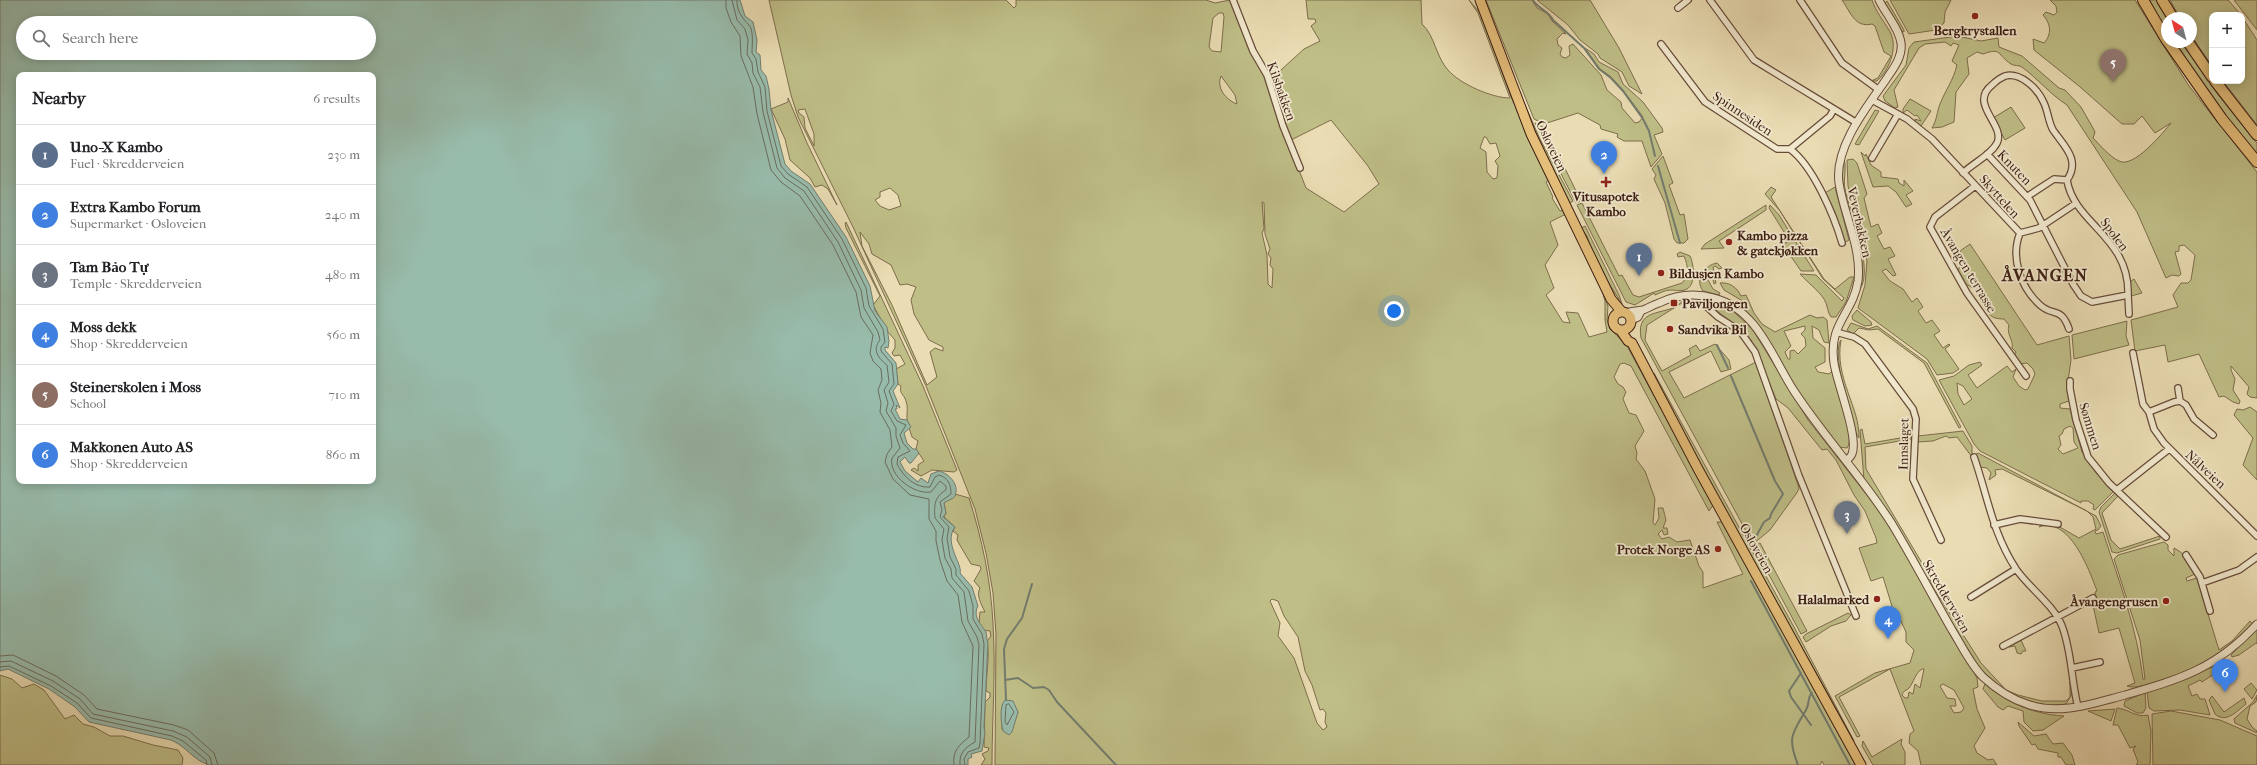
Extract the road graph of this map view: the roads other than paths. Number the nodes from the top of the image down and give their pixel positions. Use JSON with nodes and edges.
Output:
{"nodes":[{"id":1,"x":1233,"y":0,"type":"edge"},
{"id":2,"x":1480,"y":0,"type":"edge"},
{"id":3,"x":1688,"y":0,"type":"edge"},
{"id":4,"x":1710,"y":0,"type":"edge"},
{"id":5,"x":1800,"y":0,"type":"edge"},
{"id":6,"x":1879,"y":0,"type":"edge"},
{"id":7,"x":2143,"y":0,"type":"edge"},
{"id":8,"x":2162,"y":0,"type":"edge"},
{"id":9,"x":1678,"y":8,"type":"dead end"},
{"id":10,"x":2169,"y":12,"type":"edge"},
{"id":11,"x":2161,"y":31,"type":"edge"},
{"id":12,"x":1661,"y":44,"type":"dead end"},
{"id":13,"x":2172,"y":48,"type":"edge"},
{"id":14,"x":2192,"y":48,"type":"edge"},
{"id":15,"x":2209,"y":73,"type":"edge"},
{"id":16,"x":2217,"y":84,"type":"edge"},
{"id":17,"x":1879,"y":90,"type":"junction"},
{"id":18,"x":1872,"y":100,"type":"junction"},
{"id":19,"x":1834,"y":109,"type":"junction"},
{"id":20,"x":1898,"y":114,"type":"junction"},
{"id":21,"x":1857,"y":123,"type":"junction"},
{"id":22,"x":2257,"y":135,"type":"edge"},
{"id":23,"x":1790,"y":149,"type":"junction"},
{"id":24,"x":1987,"y":154,"type":"junction"},
{"id":25,"x":1872,"y":158,"type":"dead end"},
{"id":26,"x":2257,"y":162,"type":"edge"},
{"id":27,"x":1300,"y":168,"type":"dead end"},
{"id":28,"x":1963,"y":173,"type":"junction"},
{"id":29,"x":2067,"y":180,"type":"junction"},
{"id":30,"x":1975,"y":186,"type":"junction"},
{"id":31,"x":2028,"y":196,"type":"junction"},
{"id":32,"x":2075,"y":204,"type":"junction"},
{"id":33,"x":2044,"y":224,"type":"junction"},
{"id":34,"x":2020,"y":234,"type":"junction"},
{"id":35,"x":1842,"y":243,"type":"dead end"},
{"id":36,"x":2128,"y":295,"type":"junction"},
{"id":37,"x":1704,"y":296,"type":"junction"},
{"id":38,"x":2129,"y":314,"type":"dead end"},
{"id":39,"x":1624,"y":320,"type":"junction"},
{"id":40,"x":2069,"y":329,"type":"dead end"},
{"id":41,"x":1836,"y":332,"type":"junction"},
{"id":42,"x":2133,"y":353,"type":"dead end"},
{"id":43,"x":2026,"y":376,"type":"dead end"},
{"id":44,"x":2070,"y":381,"type":"dead end"},
{"id":45,"x":2178,"y":388,"type":"dead end"},
{"id":46,"x":2180,"y":401,"type":"junction"},
{"id":47,"x":2149,"y":412,"type":"junction"},
{"id":48,"x":2213,"y":435,"type":"dead end"},
{"id":49,"x":2169,"y":449,"type":"junction"},
{"id":50,"x":1974,"y":458,"type":"dead end"},
{"id":51,"x":1846,"y":461,"type":"junction"},
{"id":52,"x":2117,"y":490,"type":"junction"},
{"id":53,"x":2058,"y":524,"type":"dead end"},
{"id":54,"x":1994,"y":525,"type":"junction"},
{"id":55,"x":2257,"y":536,"type":"edge"},
{"id":56,"x":2166,"y":537,"type":"dead end"},
{"id":57,"x":1941,"y":540,"type":"dead end"},
{"id":58,"x":2186,"y":555,"type":"dead end"},
{"id":59,"x":2257,"y":557,"type":"edge"},
{"id":60,"x":2016,"y":569,"type":"junction"},
{"id":61,"x":2202,"y":583,"type":"junction"},
{"id":62,"x":1971,"y":597,"type":"dead end"},
{"id":63,"x":2094,"y":598,"type":"dead end"},
{"id":64,"x":2210,"y":611,"type":"dead end"},
{"id":65,"x":1856,"y":616,"type":"dead end"},
{"id":66,"x":2058,"y":618,"type":"junction"},
{"id":67,"x":2257,"y":624,"type":"edge"},
{"id":68,"x":2003,"y":646,"type":"dead end"},
{"id":69,"x":2100,"y":662,"type":"dead end"},
{"id":70,"x":2072,"y":668,"type":"junction"},
{"id":71,"x":2078,"y":707,"type":"junction"},
{"id":72,"x":1861,"y":765,"type":"edge"}],
"edges":[{"from":1,"to":27,"type":"street","name":"Kilsbakken"},
{"from":2,"to":39,"type":"main road","name":"Osloveien"},
{"from":3,"to":9,"type":"street"},
{"from":4,"to":19,"type":"street"},
{"from":5,"to":17,"type":"street"},
{"from":6,"to":17,"type":"street","name":"Veverbakken"},
{"from":7,"to":11,"type":"highway"},
{"from":8,"to":10,"type":"highway"},
{"from":12,"to":23,"type":"street","name":"Spinnesiden"},
{"from":13,"to":26,"type":"highway"},
{"from":14,"to":15,"type":"highway"},
{"from":16,"to":22,"type":"highway"},
{"from":17,"to":18,"type":"street","name":"Veverbakken"},
{"from":18,"to":20,"type":"street","name":"Skyttelen"},
{"from":18,"to":21,"type":"street","name":"Veverbakken"},
{"from":19,"to":21,"type":"street"},
{"from":19,"to":23,"type":"street"},
{"from":20,"to":25,"type":"street"},
{"from":20,"to":28,"type":"street","name":"Skyttelen"},
{"from":21,"to":41,"type":"street","name":"Veverbakken"},
{"from":23,"to":35,"type":"street"},
{"from":24,"to":28,"type":"street","name":"Knuten"},
{"from":24,"to":29,"type":"street","name":"Knuten"},
{"from":24,"to":31,"type":"street","name":"Knuten"},
{"from":28,"to":30,"type":"street","name":"Skyttelen"},
{"from":29,"to":31,"type":"street","name":"Knuten"},
{"from":29,"to":32,"type":"street"},
{"from":30,"to":34,"type":"street","name":"Skyttelen"},
{"from":30,"to":43,"type":"street","name":"Åvangen terrasse"},
{"from":31,"to":33,"type":"street","name":"Knuten"},
{"from":32,"to":33,"type":"street"},
{"from":32,"to":36,"type":"street","name":"Spolen"},
{"from":33,"to":34,"type":"street"},
{"from":33,"to":36,"type":"street"},
{"from":34,"to":40,"type":"street","name":"Skyttelen"},
{"from":36,"to":38,"type":"street"},
{"from":37,"to":39,"type":"street","name":"Skredderveien"},
{"from":37,"to":51,"type":"street","name":"Skredderveien"},
{"from":37,"to":65,"type":"street"},
{"from":39,"to":72,"type":"main road","name":"Osloveien"},
{"from":41,"to":51,"type":"street","name":"Veverbakken"},
{"from":41,"to":57,"type":"street","name":"Innslaget"},
{"from":42,"to":47,"type":"street","name":"Nålveien"},
{"from":44,"to":52,"type":"street","name":"Sømmen"},
{"from":45,"to":46,"type":"street"},
{"from":46,"to":47,"type":"street"},
{"from":46,"to":48,"type":"street"},
{"from":47,"to":49,"type":"street","name":"Nålveien"},
{"from":49,"to":52,"type":"street"},
{"from":49,"to":55,"type":"street","name":"Nålveien"},
{"from":50,"to":54,"type":"street"},
{"from":51,"to":71,"type":"street","name":"Skredderveien"},
{"from":52,"to":56,"type":"street","name":"Sømmen"},
{"from":53,"to":54,"type":"street"},
{"from":54,"to":60,"type":"street"},
{"from":58,"to":61,"type":"street"},
{"from":59,"to":61,"type":"street"},
{"from":60,"to":62,"type":"street"},
{"from":60,"to":66,"type":"street"},
{"from":61,"to":64,"type":"street"},
{"from":63,"to":66,"type":"street"},
{"from":66,"to":68,"type":"street"},
{"from":66,"to":70,"type":"street"},
{"from":67,"to":71,"type":"street","name":"Skredderveien"},
{"from":69,"to":70,"type":"street"},
{"from":70,"to":71,"type":"street"}]}
